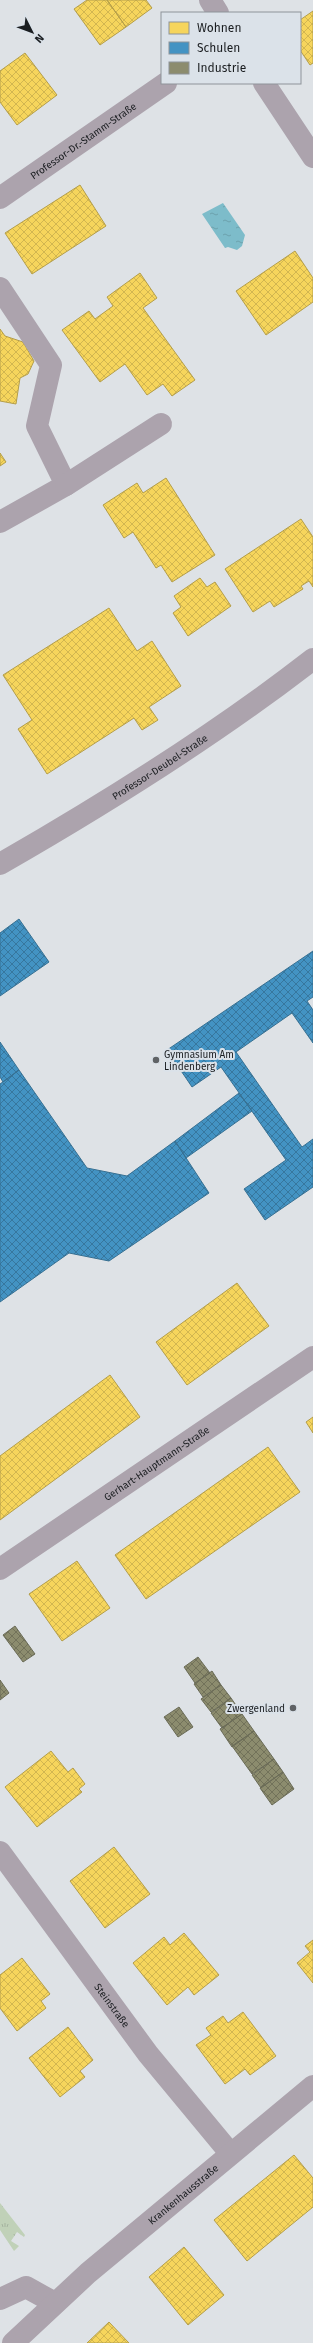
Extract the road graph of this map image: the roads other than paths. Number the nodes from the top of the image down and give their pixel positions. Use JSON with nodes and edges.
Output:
{"nodes":[{"id":1,"x":210,"y":0,"type":"edge"},
{"id":2,"x":217,"y":12,"type":"edge"},
{"id":3,"x":165,"y":84,"type":"edge"},
{"id":4,"x":265,"y":84,"type":"edge"},
{"id":5,"x":313,"y":157,"type":"edge"},
{"id":6,"x":0,"y":198,"type":"edge"},
{"id":7,"x":0,"y":288,"type":"edge"},
{"id":8,"x":162,"y":424,"type":"dead end"},
{"id":9,"x":66,"y":485,"type":"junction"},
{"id":10,"x":0,"y":522,"type":"edge"},
{"id":11,"x":313,"y":659,"type":"edge"},
{"id":12,"x":0,"y":864,"type":"edge"},
{"id":13,"x":313,"y":1357,"type":"edge"},
{"id":14,"x":0,"y":1569,"type":"edge"},
{"id":15,"x":0,"y":1852,"type":"edge"},
{"id":16,"x":313,"y":2086,"type":"edge"},
{"id":17,"x":230,"y":2154,"type":"junction"},
{"id":18,"x":0,"y":2299,"type":"edge"},
{"id":19,"x":55,"y":2303,"type":"junction"},
{"id":20,"x":13,"y":2343,"type":"edge"}],
"edges":[{"from":1,"to":2,"type":"street"},
{"from":3,"to":6,"type":"street","name":"Professor-Dr.-Stamm-Straße"},
{"from":4,"to":5,"type":"street"},
{"from":7,"to":9,"type":"street"},
{"from":8,"to":9,"type":"street"},
{"from":9,"to":10,"type":"street"},
{"from":11,"to":12,"type":"street","name":"Professor-Deubel-Straße"},
{"from":13,"to":14,"type":"street","name":"Gerhart-Hauptmann-Straße"},
{"from":15,"to":17,"type":"street","name":"Steinstraße"},
{"from":16,"to":17,"type":"street","name":"Krankenhausstraße"},
{"from":17,"to":19,"type":"street","name":"Krankenhausstraße"},
{"from":18,"to":19,"type":"street"},
{"from":19,"to":20,"type":"street","name":"Krankenhausstraße"}]}
